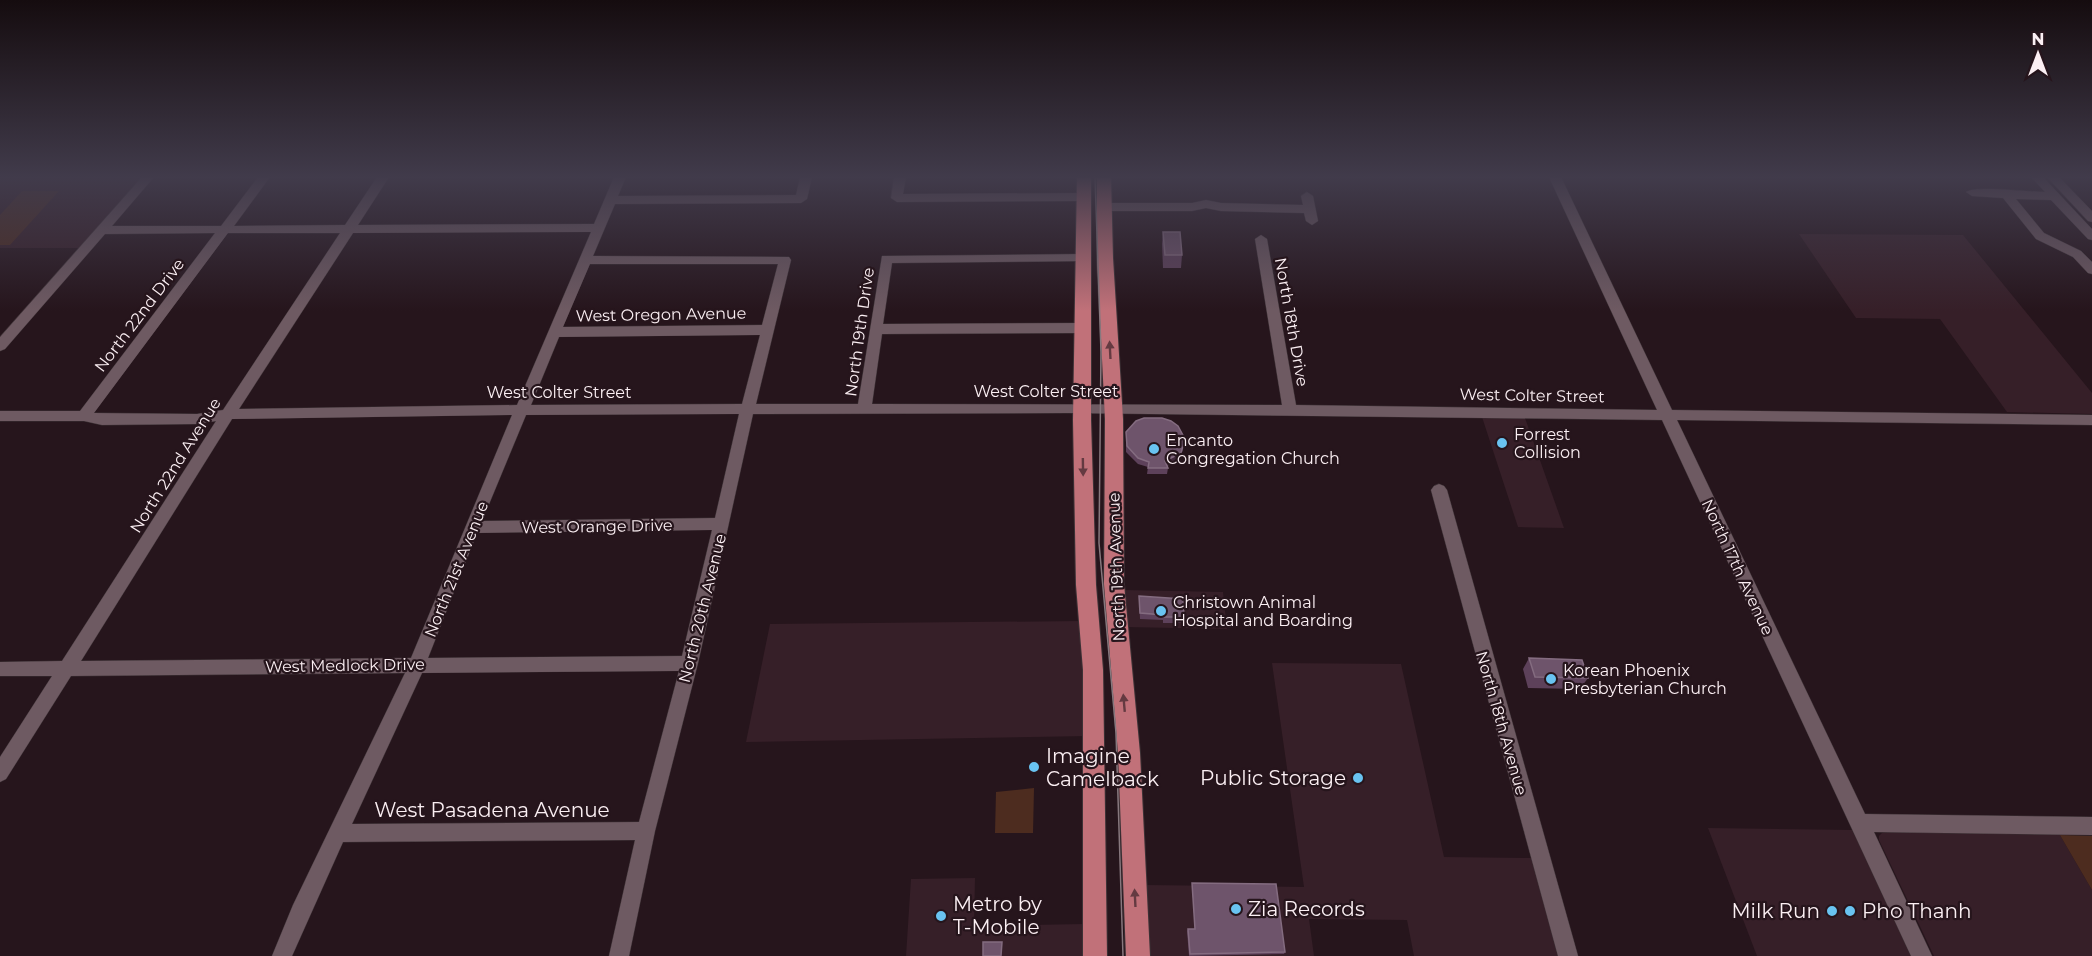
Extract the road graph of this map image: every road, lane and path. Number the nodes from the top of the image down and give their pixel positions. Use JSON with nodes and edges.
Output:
{"nodes":[{"id":1,"x":109,"y":222,"type":"edge"},
{"id":2,"x":230,"y":222,"type":"edge"},
{"id":3,"x":354,"y":222,"type":"edge"},
{"id":4,"x":601,"y":222,"type":"edge"},
{"id":5,"x":1084,"y":222,"type":"edge"},
{"id":6,"x":1105,"y":222,"type":"edge"},
{"id":7,"x":1576,"y":222,"type":"edge"},
{"id":8,"x":2028,"y":222,"type":"edge"},
{"id":9,"x":2078,"y":222,"type":"edge"},
{"id":10,"x":598,"y":228,"type":"junction"},
{"id":11,"x":102,"y":230,"type":"junction"},
{"id":12,"x":224,"y":230,"type":"junction"},
{"id":13,"x":349,"y":230,"type":"junction"},
{"id":14,"x":2092,"y":236,"type":"edge"},
{"id":15,"x":1261,"y":239,"type":"dead end"},
{"id":16,"x":1084,"y":258,"type":"junction"},
{"id":17,"x":586,"y":260,"type":"junction"},
{"id":18,"x":2092,"y":270,"type":"edge"},
{"id":19,"x":1083,"y":328,"type":"junction"},
{"id":20,"x":876,"y":329,"type":"junction"},
{"id":21,"x":767,"y":330,"type":"junction"},
{"id":22,"x":556,"y":332,"type":"junction"},
{"id":23,"x":0,"y":346,"type":"edge"},
{"id":24,"x":1082,"y":408,"type":"junction"},
{"id":25,"x":1113,"y":408,"type":"junction"},
{"id":26,"x":864,"y":409,"type":"junction"},
{"id":27,"x":524,"y":410,"type":"junction"},
{"id":28,"x":1290,"y":410,"type":"junction"},
{"id":29,"x":747,"y":411,"type":"junction"},
{"id":30,"x":228,"y":414,"type":"junction"},
{"id":31,"x":1668,"y":415,"type":"junction"},
{"id":32,"x":0,"y":416,"type":"edge"},
{"id":33,"x":84,"y":416,"type":"junction"},
{"id":34,"x":2092,"y":420,"type":"edge"},
{"id":35,"x":1439,"y":490,"type":"dead end"},
{"id":36,"x":722,"y":524,"type":"junction"},
{"id":37,"x":472,"y":527,"type":"junction"},
{"id":38,"x":689,"y":663,"type":"junction"},
{"id":39,"x":417,"y":665,"type":"junction"},
{"id":40,"x":67,"y":668,"type":"junction"},
{"id":41,"x":0,"y":669,"type":"edge"},
{"id":42,"x":0,"y":773,"type":"edge"},
{"id":43,"x":1860,"y":823,"type":"junction"},
{"id":44,"x":2092,"y":826,"type":"edge"},
{"id":45,"x":646,"y":831,"type":"junction"},
{"id":46,"x":339,"y":833,"type":"junction"},
{"id":47,"x":282,"y":956,"type":"edge"},
{"id":48,"x":619,"y":956,"type":"edge"},
{"id":49,"x":1095,"y":956,"type":"edge"},
{"id":50,"x":1138,"y":956,"type":"edge"},
{"id":51,"x":1568,"y":956,"type":"edge"},
{"id":52,"x":1922,"y":956,"type":"edge"}],
"edges":[{"from":1,"to":11,"type":"street"},
{"from":2,"to":12,"type":"street","name":"North 22nd Drive"},
{"from":3,"to":13,"type":"street","name":"North 22nd Avenue"},
{"from":4,"to":10,"type":"street","name":"North 21st Avenue"},
{"from":5,"to":16,"type":"main road","name":"North 19th Avenue"},
{"from":25,"to":6,"type":"main road","name":"North 19th Avenue","one_way":true},
{"from":7,"to":31,"type":"street","name":"North 17th Avenue"},
{"from":8,"to":18,"type":"street"},
{"from":9,"to":14,"type":"street"},
{"from":10,"to":13,"type":"street"},
{"from":10,"to":17,"type":"street","name":"North 21st Avenue"},
{"from":11,"to":12,"type":"street"},
{"from":11,"to":23,"type":"street"},
{"from":12,"to":13,"type":"street"},
{"from":12,"to":33,"type":"street","name":"North 22nd Drive"},
{"from":13,"to":30,"type":"street","name":"North 22nd Avenue"},
{"from":15,"to":28,"type":"street","name":"North 18th Drive"},
{"from":16,"to":19,"type":"main road","name":"North 19th Avenue"},
{"from":16,"to":20,"type":"street","name":"North 19th Drive"},
{"from":17,"to":21,"type":"street","name":"North 20th Avenue"},
{"from":17,"to":22,"type":"street","name":"North 21st Avenue"},
{"from":19,"to":20,"type":"street"},
{"from":19,"to":24,"type":"main road","name":"North 19th Avenue"},
{"from":20,"to":26,"type":"street","name":"North 19th Drive"},
{"from":21,"to":22,"type":"street","name":"West Oregon Avenue"},
{"from":21,"to":29,"type":"street","name":"North 20th Avenue"},
{"from":22,"to":27,"type":"street","name":"North 21st Avenue"},
{"from":24,"to":25,"type":"street","name":"West Colter Street"},
{"from":24,"to":26,"type":"street","name":"West Colter Street"},
{"from":24,"to":49,"type":"main road","name":"North 19th Avenue","one_way":true},
{"from":25,"to":28,"type":"street","name":"West Colter Street"},
{"from":50,"to":25,"type":"main road","name":"North 19th Avenue","one_way":true},
{"from":26,"to":29,"type":"street","name":"West Colter Street"},
{"from":27,"to":29,"type":"street","name":"West Colter Street"},
{"from":27,"to":30,"type":"street","name":"West Colter Street"},
{"from":27,"to":37,"type":"street","name":"North 21st Avenue"},
{"from":28,"to":31,"type":"street","name":"West Colter Street"},
{"from":29,"to":36,"type":"street","name":"North 20th Avenue"},
{"from":30,"to":33,"type":"street","name":"West Colter Street"},
{"from":30,"to":40,"type":"street","name":"North 22nd Avenue"},
{"from":31,"to":34,"type":"street","name":"West Colter Street"},
{"from":31,"to":43,"type":"street","name":"North 17th Avenue"},
{"from":32,"to":33,"type":"street","name":"West Colter Street"},
{"from":35,"to":51,"type":"street","name":"North 18th Avenue"},
{"from":36,"to":37,"type":"street","name":"West Orange Drive"},
{"from":36,"to":38,"type":"street","name":"North 20th Avenue"},
{"from":37,"to":39,"type":"street","name":"North 21st Avenue"},
{"from":38,"to":39,"type":"street","name":"West Medlock Drive"},
{"from":38,"to":45,"type":"street","name":"North 20th Avenue"},
{"from":39,"to":40,"type":"street","name":"West Medlock Drive"},
{"from":39,"to":46,"type":"street","name":"North 21st Avenue"},
{"from":40,"to":41,"type":"street","name":"West Medlock Drive"},
{"from":40,"to":42,"type":"street","name":"North 22nd Avenue"},
{"from":43,"to":44,"type":"street"},
{"from":43,"to":52,"type":"street","name":"North 17th Avenue"},
{"from":45,"to":46,"type":"street","name":"West Pasadena Avenue"},
{"from":45,"to":48,"type":"street","name":"North 20th Avenue"},
{"from":46,"to":47,"type":"street","name":"North 21st Avenue"}]}
